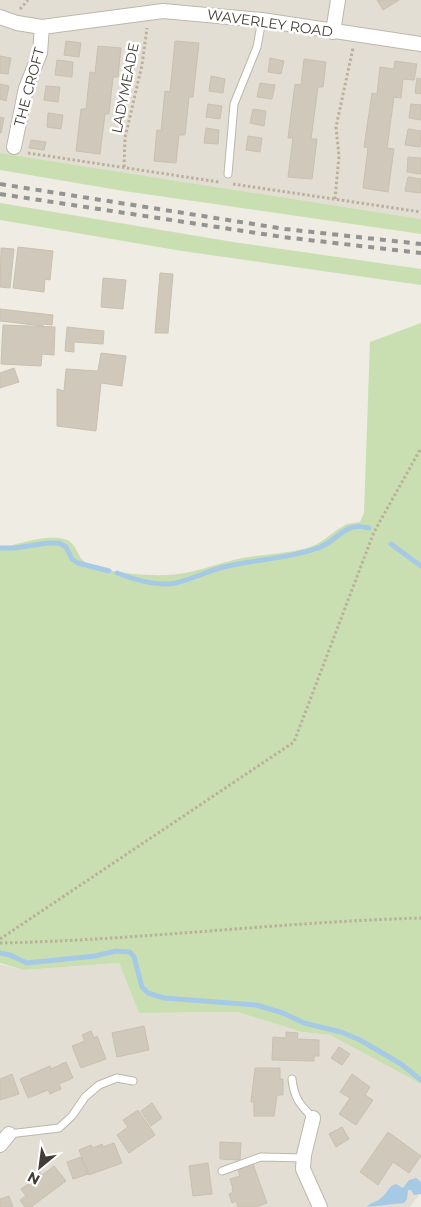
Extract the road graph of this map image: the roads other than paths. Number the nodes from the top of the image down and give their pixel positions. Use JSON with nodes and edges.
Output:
{"nodes":[{"id":1,"x":338,"y":0,"type":"edge"},
{"id":2,"x":0,"y":17,"type":"edge"},
{"id":3,"x":262,"y":20,"type":"junction"},
{"id":4,"x":42,"y":27,"type":"junction"},
{"id":5,"x":333,"y":32,"type":"junction"},
{"id":6,"x":421,"y":44,"type":"edge"},
{"id":7,"x":18,"y":150,"type":"road end"},
{"id":8,"x":228,"y":174,"type":"dead end"},
{"id":9,"x":292,"y":1079,"type":"dead end"},
{"id":10,"x":133,"y":1081,"type":"dead end"},
{"id":11,"x":313,"y":1118,"type":"joint"},
{"id":12,"x":9,"y":1134,"type":"joint"},
{"id":13,"x":0,"y":1144,"type":"edge"},
{"id":14,"x":304,"y":1158,"type":"junction"},
{"id":15,"x":222,"y":1171,"type":"dead end"},
{"id":16,"x":320,"y":1207,"type":"edge"}],
"edges":[{"from":1,"to":5,"type":"street"},
{"from":2,"to":4,"type":"street","name":"WAVERLEY ROAD"},
{"from":3,"to":4,"type":"street","name":"WAVERLEY ROAD"},
{"from":3,"to":5,"type":"street","name":"WAVERLEY ROAD"},
{"from":3,"to":8,"type":"lane"},
{"from":4,"to":7,"type":"street","name":"THE CROFT"},
{"from":5,"to":6,"type":"street","name":"WAVERLEY ROAD"},
{"from":9,"to":11,"type":"lane"},
{"from":10,"to":12,"type":"lane"},
{"from":11,"to":14,"type":"street"},
{"from":12,"to":13,"type":"street"},
{"from":14,"to":15,"type":"lane"},
{"from":14,"to":16,"type":"street"}]}
